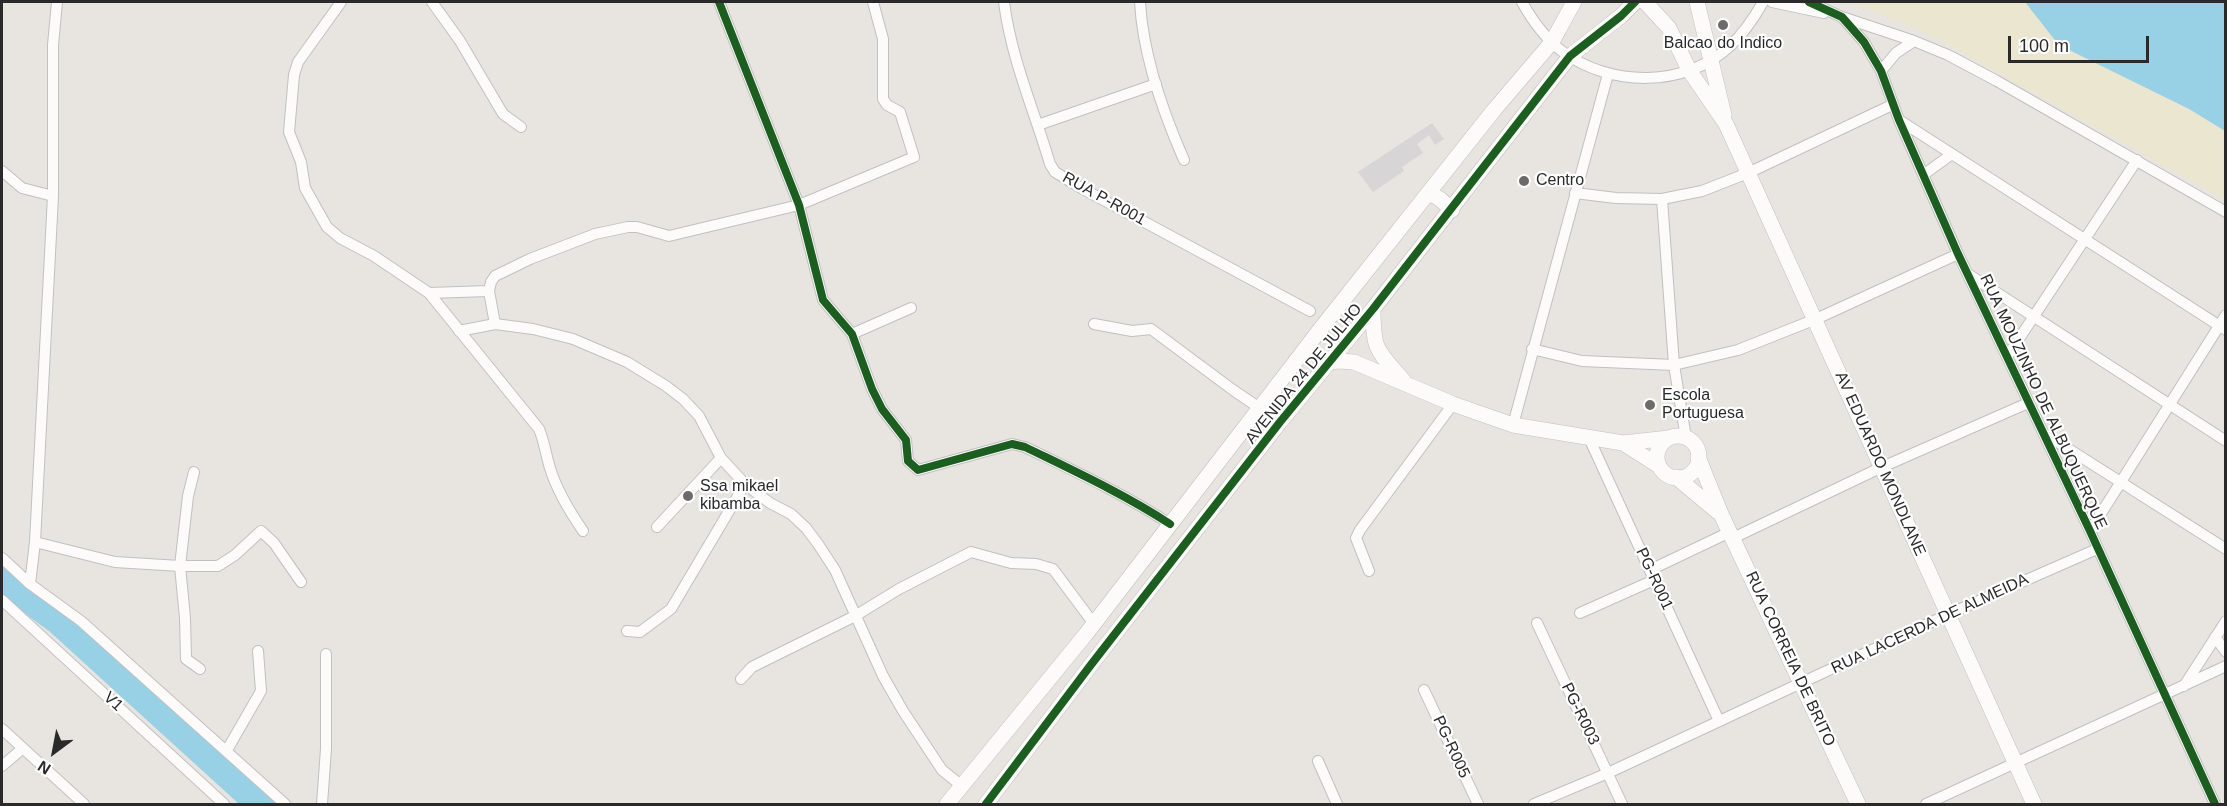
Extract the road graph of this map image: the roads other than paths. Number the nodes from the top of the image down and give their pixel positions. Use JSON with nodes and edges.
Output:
{"nodes":[{"id":1,"x":57,"y":2,"type":"edge"},
{"id":2,"x":341,"y":2,"type":"edge"},
{"id":3,"x":432,"y":2,"type":"edge"},
{"id":4,"x":719,"y":2,"type":"edge"},
{"id":5,"x":873,"y":2,"type":"edge"},
{"id":6,"x":1004,"y":2,"type":"edge"},
{"id":7,"x":1140,"y":2,"type":"edge"},
{"id":8,"x":1522,"y":2,"type":"edge"},
{"id":9,"x":1574,"y":2,"type":"edge"},
{"id":10,"x":1635,"y":2,"type":"edge"},
{"id":11,"x":1645,"y":2,"type":"edge"},
{"id":12,"x":1697,"y":2,"type":"edge"},
{"id":13,"x":1763,"y":2,"type":"edge"},
{"id":14,"x":1772,"y":2,"type":"edge"},
{"id":15,"x":1809,"y":2,"type":"edge"},
{"id":16,"x":1842,"y":17,"type":"junction"},
{"id":17,"x":1914,"y":41,"type":"junction"},
{"id":18,"x":1552,"y":42,"type":"junction"},
{"id":19,"x":1570,"y":56,"type":"junction"},
{"id":20,"x":1711,"y":60,"type":"junction"},
{"id":21,"x":1689,"y":70,"type":"junction"},
{"id":22,"x":1881,"y":71,"type":"junction"},
{"id":23,"x":1608,"y":74,"type":"junction"},
{"id":24,"x":1156,"y":84,"type":"junction"},
{"id":25,"x":1892,"y":105,"type":"junction"},
{"id":26,"x":1899,"y":120,"type":"junction"},
{"id":27,"x":1725,"y":124,"type":"junction"},
{"id":28,"x":1038,"y":125,"type":"junction"},
{"id":29,"x":521,"y":127,"type":"dead end"},
{"id":30,"x":1952,"y":154,"type":"junction"},
{"id":31,"x":1184,"y":160,"type":"dead end"},
{"id":32,"x":2137,"y":160,"type":"junction"},
{"id":33,"x":1448,"y":170,"type":"junction"},
{"id":34,"x":2,"y":171,"type":"edge"},
{"id":35,"x":1748,"y":173,"type":"junction"},
{"id":36,"x":1923,"y":175,"type":"junction"},
{"id":37,"x":1470,"y":186,"type":"junction"},
{"id":38,"x":1429,"y":193,"type":"junction"},
{"id":39,"x":1575,"y":193,"type":"junction"},
{"id":40,"x":53,"y":196,"type":"junction"},
{"id":41,"x":1662,"y":199,"type":"junction"},
{"id":42,"x":799,"y":205,"type":"junction"},
{"id":43,"x":1452,"y":210,"type":"junction"},
{"id":44,"x":2226,"y":212,"type":"edge"},
{"id":45,"x":2085,"y":240,"type":"junction"},
{"id":46,"x":1958,"y":254,"type":"junction"},
{"id":47,"x":1968,"y":274,"type":"junction"},
{"id":48,"x":489,"y":291,"type":"junction"},
{"id":49,"x":429,"y":293,"type":"junction"},
{"id":50,"x":911,"y":308,"type":"dead end"},
{"id":51,"x":1373,"y":309,"type":"junction"},
{"id":52,"x":1310,"y":311,"type":"dead end"},
{"id":53,"x":2226,"y":315,"type":"edge"},
{"id":54,"x":1815,"y":319,"type":"junction"},
{"id":55,"x":2034,"y":319,"type":"junction"},
{"id":56,"x":495,"y":324,"type":"junction"},
{"id":57,"x":1094,"y":324,"type":"dead end"},
{"id":58,"x":2222,"y":328,"type":"edge"},
{"id":59,"x":459,"y":331,"type":"junction"},
{"id":60,"x":852,"y":334,"type":"junction"},
{"id":61,"x":1532,"y":349,"type":"junction"},
{"id":62,"x":2007,"y":357,"type":"junction"},
{"id":63,"x":1329,"y":362,"type":"junction"},
{"id":64,"x":1674,"y":364,"type":"junction"},
{"id":65,"x":1405,"y":383,"type":"junction"},
{"id":66,"x":2028,"y":403,"type":"junction"},
{"id":67,"x":1453,"y":404,"type":"junction"},
{"id":68,"x":2168,"y":404,"type":"junction"},
{"id":69,"x":1261,"y":409,"type":"junction"},
{"id":70,"x":1280,"y":422,"type":"junction"},
{"id":71,"x":1513,"y":425,"type":"junction"},
{"id":72,"x":1244,"y":430,"type":"junction"},
{"id":73,"x":2044,"y":434,"type":"junction"},
{"id":74,"x":1589,"y":438,"type":"junction"},
{"id":75,"x":1669,"y":438,"type":"junction"},
{"id":76,"x":1686,"y":438,"type":"junction"},
{"id":77,"x":2226,"y":441,"type":"edge"},
{"id":78,"x":1623,"y":443,"type":"junction"},
{"id":79,"x":1264,"y":445,"type":"junction"},
{"id":80,"x":1698,"y":457,"type":"junction"},
{"id":81,"x":721,"y":458,"type":"junction"},
{"id":82,"x":1659,"y":466,"type":"junction"},
{"id":83,"x":1880,"y":468,"type":"junction"},
{"id":84,"x":194,"y":472,"type":"dead end"},
{"id":85,"x":1676,"y":477,"type":"junction"},
{"id":86,"x":2121,"y":482,"type":"junction"},
{"id":87,"x":745,"y":484,"type":"junction"},
{"id":88,"x":1721,"y":514,"type":"junction"},
{"id":89,"x":1170,"y":524,"type":"junction"},
{"id":90,"x":657,"y":527,"type":"dead end"},
{"id":91,"x":583,"y":531,"type":"dead end"},
{"id":92,"x":2090,"y":531,"type":"junction"},
{"id":93,"x":1732,"y":535,"type":"junction"},
{"id":94,"x":35,"y":542,"type":"junction"},
{"id":95,"x":2097,"y":549,"type":"junction"},
{"id":96,"x":2226,"y":549,"type":"edge"},
{"id":97,"x":2,"y":558,"type":"edge"},
{"id":98,"x":180,"y":566,"type":"junction"},
{"id":99,"x":1369,"y":571,"type":"dead end"},
{"id":100,"x":1652,"y":575,"type":"junction"},
{"id":101,"x":301,"y":582,"type":"dead end"},
{"id":102,"x":30,"y":584,"type":"junction"},
{"id":103,"x":2,"y":600,"type":"edge"},
{"id":104,"x":1581,"y":613,"type":"dead end"},
{"id":105,"x":1949,"y":614,"type":"junction"},
{"id":106,"x":855,"y":616,"type":"junction"},
{"id":107,"x":2226,"y":621,"type":"edge"},
{"id":108,"x":1537,"y":624,"type":"dead end"},
{"id":109,"x":1090,"y":629,"type":"junction"},
{"id":110,"x":627,"y":631,"type":"dead end"},
{"id":111,"x":2215,"y":637,"type":"junction"},
{"id":112,"x":1105,"y":648,"type":"junction"},
{"id":113,"x":258,"y":651,"type":"dead end"},
{"id":114,"x":1071,"y":652,"type":"junction"},
{"id":115,"x":2226,"y":652,"type":"edge"},
{"id":116,"x":326,"y":654,"type":"dead end"},
{"id":117,"x":1090,"y":666,"type":"junction"},
{"id":118,"x":2226,"y":666,"type":"edge"},
{"id":119,"x":200,"y":669,"type":"dead end"},
{"id":120,"x":741,"y":679,"type":"dead end"},
{"id":121,"x":1802,"y":683,"type":"junction"},
{"id":122,"x":2184,"y":686,"type":"junction"},
{"id":123,"x":1424,"y":690,"type":"dead end"},
{"id":124,"x":2163,"y":696,"type":"junction"},
{"id":125,"x":1719,"y":721,"type":"junction"},
{"id":126,"x":2,"y":729,"type":"edge"},
{"id":127,"x":22,"y":749,"type":"junction"},
{"id":128,"x":227,"y":750,"type":"junction"},
{"id":129,"x":1318,"y":761,"type":"dead end"},
{"id":130,"x":2015,"y":763,"type":"junction"},
{"id":131,"x":2,"y":766,"type":"edge"},
{"id":132,"x":1608,"y":773,"type":"junction"},
{"id":133,"x":962,"y":786,"type":"junction"},
{"id":134,"x":84,"y":804,"type":"edge"},
{"id":135,"x":224,"y":804,"type":"edge"},
{"id":136,"x":285,"y":804,"type":"edge"},
{"id":137,"x":322,"y":804,"type":"edge"},
{"id":138,"x":947,"y":804,"type":"edge"},
{"id":139,"x":986,"y":804,"type":"edge"},
{"id":140,"x":1337,"y":804,"type":"edge"},
{"id":141,"x":1478,"y":804,"type":"edge"},
{"id":142,"x":1534,"y":804,"type":"edge"},
{"id":143,"x":1622,"y":804,"type":"edge"},
{"id":144,"x":1858,"y":804,"type":"edge"},
{"id":145,"x":1926,"y":804,"type":"edge"},
{"id":146,"x":2034,"y":804,"type":"edge"},
{"id":147,"x":2215,"y":804,"type":"edge"}],
"edges":[{"from":1,"to":40,"type":"street"},
{"from":2,"to":49,"type":"street"},
{"from":3,"to":29,"type":"street"},
{"from":4,"to":42,"type":"street"},
{"from":5,"to":42,"type":"street"},
{"from":6,"to":28,"type":"street","name":"RUA P-R001"},
{"from":7,"to":24,"type":"street"},
{"from":8,"to":18,"type":"street"},
{"from":9,"to":18,"type":"street","name":"AVENIDA 24 DE JULHO"},
{"from":10,"to":19,"type":"street","name":"AVENIDA 24 DE JULHO"},
{"from":11,"to":21,"type":"street"},
{"from":12,"to":20,"type":"street"},
{"from":13,"to":20,"type":"street"},
{"from":14,"to":16,"type":"street"},
{"from":15,"to":16,"type":"street"},
{"from":16,"to":17,"type":"street"},
{"from":16,"to":22,"type":"street","name":"RUA MOUZINHO DE ALBUQUERQUE"},
{"from":17,"to":22,"type":"street"},
{"from":17,"to":32,"type":"street"},
{"from":18,"to":19,"type":"street"},
{"from":18,"to":33,"type":"street","name":"AVENIDA 24 DE JULHO"},
{"from":19,"to":23,"type":"street"},
{"from":19,"to":37,"type":"street","name":"AVENIDA 24 DE JULHO"},
{"from":20,"to":21,"type":"street"},
{"from":20,"to":27,"type":"street"},
{"from":21,"to":23,"type":"street"},
{"from":21,"to":27,"type":"street"},
{"from":22,"to":25,"type":"street","name":"RUA MOUZINHO DE ALBUQUERQUE"},
{"from":23,"to":39,"type":"street"},
{"from":24,"to":28,"type":"street"},
{"from":24,"to":31,"type":"street"},
{"from":25,"to":26,"type":"street","name":"RUA MOUZINHO DE ALBUQUERQUE"},
{"from":25,"to":35,"type":"street"},
{"from":26,"to":30,"type":"street"},
{"from":26,"to":36,"type":"street","name":"RUA MOUZINHO DE ALBUQUERQUE"},
{"from":27,"to":35,"type":"street","name":"AV EDUARDO MONDLANE"},
{"from":28,"to":52,"type":"street","name":"RUA P-R001"},
{"from":30,"to":36,"type":"street"},
{"from":30,"to":45,"type":"street"},
{"from":32,"to":44,"type":"street"},
{"from":32,"to":45,"type":"street"},
{"from":33,"to":37,"type":"street"},
{"from":33,"to":38,"type":"street","name":"AVENIDA 24 DE JULHO"},
{"from":34,"to":40,"type":"street"},
{"from":35,"to":41,"type":"street"},
{"from":35,"to":54,"type":"street","name":"AV EDUARDO MONDLANE"},
{"from":36,"to":46,"type":"street","name":"RUA MOUZINHO DE ALBUQUERQUE"},
{"from":37,"to":43,"type":"street","name":"AVENIDA 24 DE JULHO"},
{"from":38,"to":43,"type":"street"},
{"from":38,"to":69,"type":"street","name":"AVENIDA 24 DE JULHO"},
{"from":39,"to":41,"type":"street"},
{"from":39,"to":61,"type":"street"},
{"from":40,"to":94,"type":"street"},
{"from":41,"to":64,"type":"street"},
{"from":42,"to":48,"type":"street"},
{"from":42,"to":60,"type":"street"},
{"from":43,"to":51,"type":"street","name":"AVENIDA 24 DE JULHO"},
{"from":45,"to":55,"type":"street"},
{"from":45,"to":58,"type":"street"},
{"from":46,"to":47,"type":"street","name":"RUA MOUZINHO DE ALBUQUERQUE"},
{"from":46,"to":54,"type":"street"},
{"from":47,"to":55,"type":"street"},
{"from":47,"to":62,"type":"street","name":"RUA MOUZINHO DE ALBUQUERQUE"},
{"from":48,"to":49,"type":"street"},
{"from":48,"to":56,"type":"street"},
{"from":49,"to":59,"type":"street"},
{"from":50,"to":60,"type":"street"},
{"from":51,"to":63,"type":"street","name":"AVENIDA 24 DE JULHO"},
{"from":51,"to":65,"type":"street"},
{"from":53,"to":58,"type":"street"},
{"from":54,"to":64,"type":"street"},
{"from":54,"to":83,"type":"street","name":"AV EDUARDO MONDLANE"},
{"from":55,"to":62,"type":"street"},
{"from":55,"to":68,"type":"street"},
{"from":56,"to":59,"type":"street"},
{"from":56,"to":81,"type":"street"},
{"from":57,"to":69,"type":"street"},
{"from":58,"to":68,"type":"street"},
{"from":59,"to":91,"type":"street"},
{"from":60,"to":89,"type":"street"},
{"from":61,"to":64,"type":"street"},
{"from":61,"to":71,"type":"street"},
{"from":62,"to":66,"type":"street","name":"RUA MOUZINHO DE ALBUQUERQUE"},
{"from":63,"to":65,"type":"street"},
{"from":63,"to":70,"type":"street","name":"AVENIDA 24 DE JULHO"},
{"from":64,"to":76,"type":"street"},
{"from":65,"to":67,"type":"street"},
{"from":66,"to":73,"type":"street","name":"RUA MOUZINHO DE ALBUQUERQUE"},
{"from":66,"to":83,"type":"street"},
{"from":67,"to":71,"type":"street"},
{"from":67,"to":99,"type":"street"},
{"from":68,"to":77,"type":"street"},
{"from":68,"to":86,"type":"street"},
{"from":69,"to":70,"type":"street"},
{"from":69,"to":72,"type":"street","name":"AVENIDA 24 DE JULHO"},
{"from":70,"to":79,"type":"street","name":"AVENIDA 24 DE JULHO"},
{"from":71,"to":74,"type":"street"},
{"from":72,"to":79,"type":"street"},
{"from":72,"to":89,"type":"street","name":"AVENIDA 24 DE JULHO"},
{"from":73,"to":86,"type":"street"},
{"from":73,"to":92,"type":"street","name":"RUA MOUZINHO DE ALBUQUERQUE"},
{"from":74,"to":78,"type":"street"},
{"from":74,"to":100,"type":"street","name":"PG-R001"},
{"from":75,"to":76,"type":"street"},
{"from":75,"to":78,"type":"street"},
{"from":75,"to":82,"type":"street"},
{"from":76,"to":80,"type":"street"},
{"from":78,"to":82,"type":"street"},
{"from":79,"to":112,"type":"street","name":"AVENIDA 24 DE JULHO"},
{"from":80,"to":85,"type":"street"},
{"from":80,"to":88,"type":"street","name":"RUA CORREIA DE BRITO"},
{"from":81,"to":87,"type":"street"},
{"from":81,"to":90,"type":"street"},
{"from":82,"to":85,"type":"street"},
{"from":83,"to":93,"type":"street"},
{"from":83,"to":105,"type":"street","name":"AV EDUARDO MONDLANE"},
{"from":84,"to":98,"type":"street"},
{"from":85,"to":88,"type":"street"},
{"from":86,"to":92,"type":"street"},
{"from":86,"to":96,"type":"street"},
{"from":87,"to":106,"type":"street"},
{"from":87,"to":110,"type":"street"},
{"from":88,"to":93,"type":"street","name":"RUA CORREIA DE BRITO"},
{"from":89,"to":109,"type":"street","name":"AVENIDA 24 DE JULHO"},
{"from":92,"to":95,"type":"street","name":"RUA MOUZINHO DE ALBUQUERQUE"},
{"from":93,"to":100,"type":"street"},
{"from":93,"to":121,"type":"street","name":"RUA CORREIA DE BRITO"},
{"from":94,"to":98,"type":"street"},
{"from":94,"to":102,"type":"street"},
{"from":95,"to":105,"type":"street","name":"RUA LACERDA DE ALMEIDA"},
{"from":95,"to":124,"type":"street","name":"RUA MOUZINHO DE ALBUQUERQUE"},
{"from":97,"to":102,"type":"street"},
{"from":98,"to":101,"type":"street"},
{"from":98,"to":119,"type":"street"},
{"from":100,"to":104,"type":"street"},
{"from":100,"to":125,"type":"street","name":"PG-R001"},
{"from":102,"to":128,"type":"street"},
{"from":103,"to":135,"type":"street","name":"V1"},
{"from":105,"to":121,"type":"street","name":"RUA LACERDA DE ALMEIDA"},
{"from":105,"to":130,"type":"street","name":"AV EDUARDO MONDLANE"},
{"from":106,"to":109,"type":"street"},
{"from":106,"to":120,"type":"street"},
{"from":106,"to":133,"type":"street"},
{"from":107,"to":111,"type":"street"},
{"from":108,"to":132,"type":"street","name":"PG-R003"},
{"from":109,"to":112,"type":"street"},
{"from":109,"to":114,"type":"street","name":"AVENIDA 24 DE JULHO"},
{"from":111,"to":115,"type":"street"},
{"from":111,"to":122,"type":"street"},
{"from":112,"to":117,"type":"street","name":"AVENIDA 24 DE JULHO"},
{"from":113,"to":128,"type":"street"},
{"from":114,"to":117,"type":"street"},
{"from":114,"to":133,"type":"street","name":"AVENIDA 24 DE JULHO"},
{"from":116,"to":137,"type":"street"},
{"from":117,"to":139,"type":"street","name":"AVENIDA 24 DE JULHO"},
{"from":118,"to":122,"type":"street"},
{"from":121,"to":125,"type":"street","name":"RUA LACERDA DE ALMEIDA"},
{"from":121,"to":144,"type":"street","name":"RUA CORREIA DE BRITO"},
{"from":122,"to":124,"type":"street"},
{"from":123,"to":141,"type":"street","name":"PG-R005"},
{"from":124,"to":130,"type":"street"},
{"from":124,"to":147,"type":"street","name":"RUA MOUZINHO DE ALBUQUERQUE"},
{"from":125,"to":132,"type":"street","name":"RUA LACERDA DE ALMEIDA"},
{"from":126,"to":127,"type":"street"},
{"from":127,"to":131,"type":"street"},
{"from":127,"to":134,"type":"street"},
{"from":128,"to":136,"type":"street"},
{"from":129,"to":140,"type":"street"},
{"from":130,"to":145,"type":"street"},
{"from":130,"to":146,"type":"street","name":"AV EDUARDO MONDLANE"},
{"from":132,"to":142,"type":"street","name":"RUA LACERDA DE ALMEIDA"},
{"from":132,"to":143,"type":"street","name":"PG-R003"},
{"from":133,"to":138,"type":"street","name":"AVENIDA 24 DE JULHO"}]}
